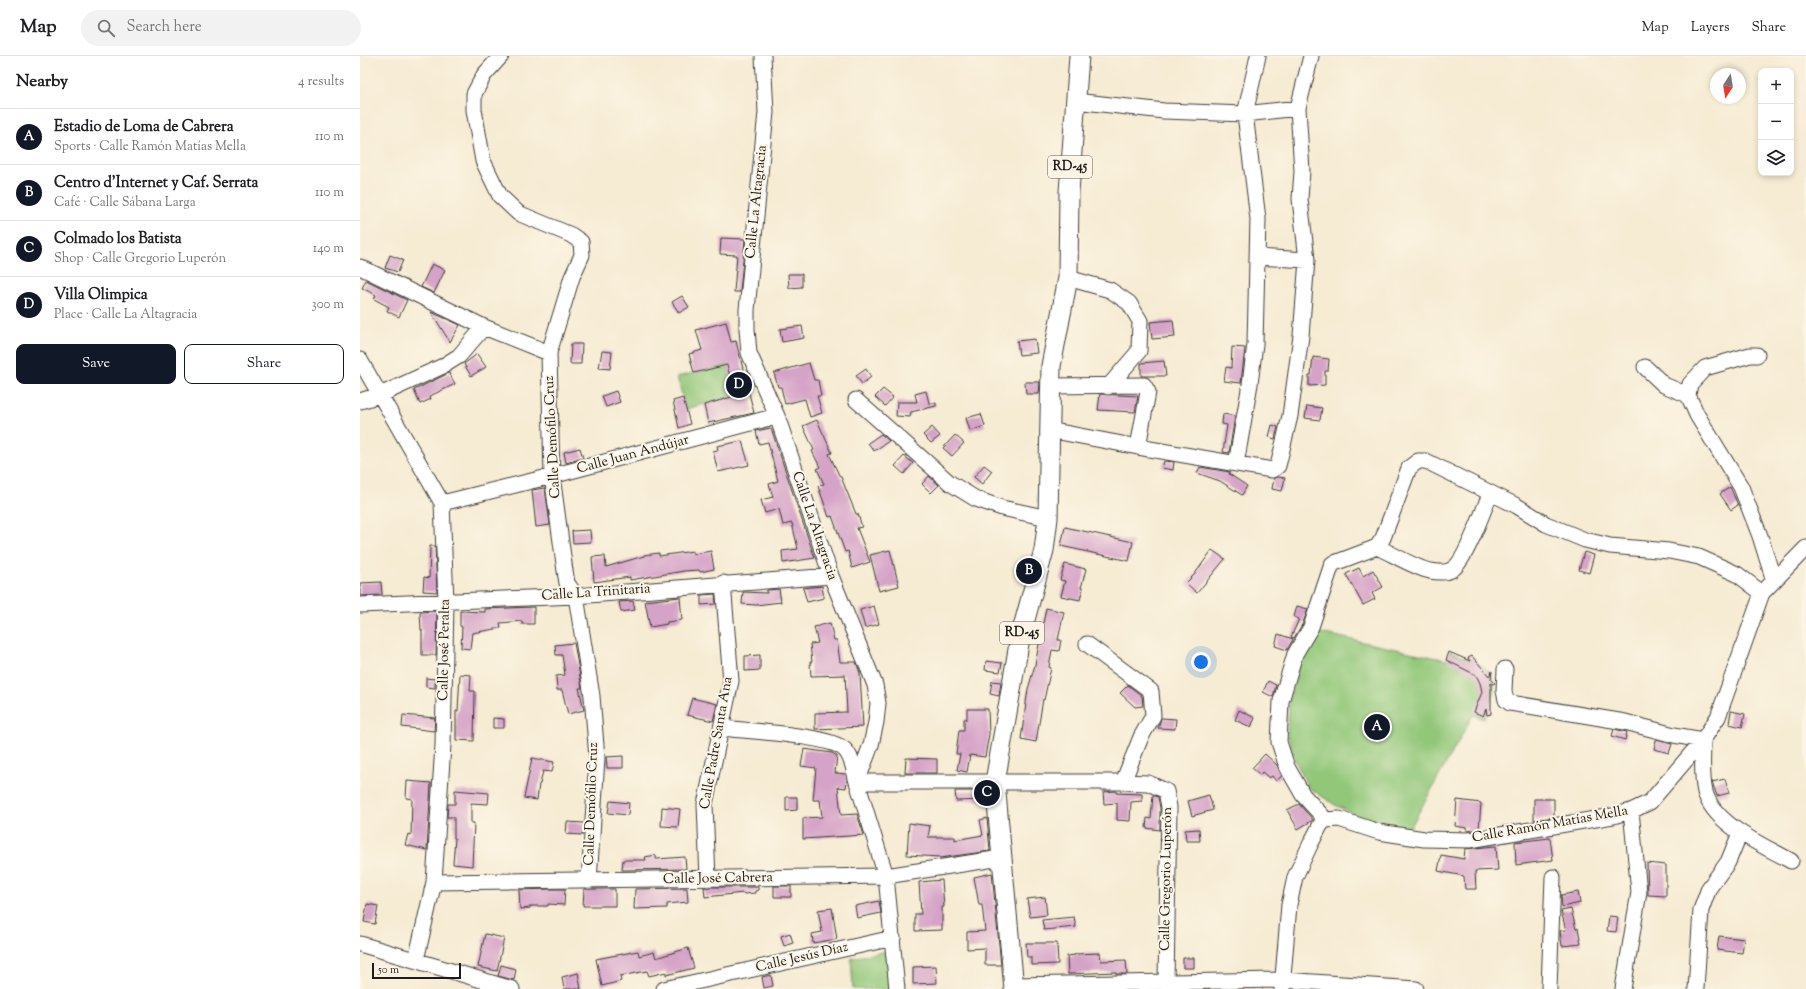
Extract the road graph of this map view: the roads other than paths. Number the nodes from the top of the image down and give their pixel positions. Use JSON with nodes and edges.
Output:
{"nodes":[{"id":1,"x":501,"y":56,"type":"edge"},
{"id":2,"x":763,"y":56,"type":"edge"},
{"id":3,"x":1079,"y":56,"type":"edge"},
{"id":4,"x":1258,"y":56,"type":"edge"},
{"id":5,"x":1311,"y":56,"type":"edge"},
{"id":6,"x":1075,"y":101,"type":"junction"},
{"id":7,"x":1298,"y":108,"type":"junction"},
{"id":8,"x":1245,"y":114,"type":"junction"},
{"id":9,"x":1256,"y":257,"type":"junction"},
{"id":10,"x":1307,"y":260,"type":"junction"},
{"id":11,"x":360,"y":267,"type":"edge"},
{"id":12,"x":1068,"y":278,"type":"junction"},
{"id":13,"x":484,"y":327,"type":"junction"},
{"id":14,"x":549,"y":353,"type":"junction"},
{"id":15,"x":1757,"y":356,"type":"dead end"},
{"id":16,"x":360,"y":360,"type":"edge"},
{"id":17,"x":1645,"y":367,"type":"dead end"},
{"id":18,"x":1050,"y":386,"type":"junction"},
{"id":19,"x":1108,"y":387,"type":"junction"},
{"id":20,"x":1688,"y":394,"type":"junction"},
{"id":21,"x":380,"y":395,"type":"junction"},
{"id":22,"x":856,"y":400,"type":"dead end"},
{"id":23,"x":360,"y":401,"type":"edge"},
{"id":24,"x":777,"y":416,"type":"junction"},
{"id":25,"x":1050,"y":430,"type":"junction"},
{"id":26,"x":1138,"y":447,"type":"junction"},
{"id":27,"x":1236,"y":464,"type":"junction"},
{"id":28,"x":552,"y":476,"type":"junction"},
{"id":29,"x":1490,"y":494,"type":"junction"},
{"id":30,"x":442,"y":503,"type":"junction"},
{"id":31,"x":1048,"y":518,"type":"junction"},
{"id":32,"x":1376,"y":547,"type":"junction"},
{"id":33,"x":1806,"y":549,"type":"edge"},
{"id":34,"x":831,"y":576,"type":"junction"},
{"id":35,"x":1774,"y":582,"type":"junction"},
{"id":36,"x":723,"y":583,"type":"junction"},
{"id":37,"x":1762,"y":593,"type":"junction"},
{"id":38,"x":576,"y":596,"type":"junction"},
{"id":39,"x":446,"y":602,"type":"junction"},
{"id":40,"x":360,"y":605,"type":"edge"},
{"id":41,"x":1087,"y":644,"type":"dead end"},
{"id":42,"x":1505,"y":669,"type":"dead end"},
{"id":43,"x":722,"y":728,"type":"junction"},
{"id":44,"x":1703,"y":740,"type":"junction"},
{"id":45,"x":858,"y":782,"type":"junction"},
{"id":46,"x":995,"y":782,"type":"junction"},
{"id":47,"x":1123,"y":782,"type":"junction"},
{"id":48,"x":1631,"y":811,"type":"junction"},
{"id":49,"x":1326,"y":820,"type":"junction"},
{"id":50,"x":1740,"y":832,"type":"junction"},
{"id":51,"x":1001,"y":858,"type":"junction"},
{"id":52,"x":1791,"y":861,"type":"dead end"},
{"id":53,"x":886,"y":876,"type":"junction"},
{"id":54,"x":1553,"y":877,"type":"dead end"},
{"id":55,"x":708,"y":879,"type":"junction"},
{"id":56,"x":589,"y":881,"type":"junction"},
{"id":57,"x":434,"y":882,"type":"junction"},
{"id":58,"x":893,"y":938,"type":"junction"},
{"id":59,"x":360,"y":944,"type":"edge"},
{"id":60,"x":416,"y":960,"type":"junction"},
{"id":61,"x":1166,"y":982,"type":"junction"},
{"id":62,"x":1283,"y":985,"type":"edge"},
{"id":63,"x":1014,"y":987,"type":"edge"},
{"id":64,"x":512,"y":989,"type":"edge"},
{"id":65,"x":664,"y":989,"type":"edge"},
{"id":66,"x":897,"y":989,"type":"edge"},
{"id":67,"x":1391,"y":989,"type":"edge"},
{"id":68,"x":1416,"y":989,"type":"edge"},
{"id":69,"x":1549,"y":989,"type":"edge"},
{"id":70,"x":1623,"y":989,"type":"edge"},
{"id":71,"x":1696,"y":989,"type":"edge"}],
"edges":[{"from":1,"to":14,"type":"street","name":"Calle Demófilo Cruz"},
{"from":2,"to":24,"type":"street","name":"Calle La Altagracia"},
{"from":3,"to":6,"type":"main road","number":"RD-45"},
{"from":4,"to":8,"type":"street"},
{"from":5,"to":7,"type":"street"},
{"from":6,"to":8,"type":"street"},
{"from":6,"to":12,"type":"main road","number":"RD-45"},
{"from":7,"to":8,"type":"street"},
{"from":7,"to":10,"type":"street"},
{"from":8,"to":9,"type":"street"},
{"from":9,"to":10,"type":"street"},
{"from":9,"to":27,"type":"street"},
{"from":10,"to":27,"type":"street"},
{"from":11,"to":13,"type":"street"},
{"from":12,"to":18,"type":"main road","number":"RD-45"},
{"from":12,"to":19,"type":"street"},
{"from":13,"to":14,"type":"street"},
{"from":13,"to":21,"type":"street"},
{"from":14,"to":28,"type":"street","name":"Calle Demófilo Cruz"},
{"from":15,"to":20,"type":"street"},
{"from":16,"to":21,"type":"street","name":"Calle José Peralta"},
{"from":17,"to":20,"type":"street"},
{"from":18,"to":19,"type":"street"},
{"from":18,"to":25,"type":"main road","number":"RD-45"},
{"from":19,"to":26,"type":"street"},
{"from":20,"to":35,"type":"street"},
{"from":21,"to":23,"type":"street"},
{"from":21,"to":30,"type":"street","name":"Calle José Peralta"},
{"from":22,"to":31,"type":"street"},
{"from":24,"to":28,"type":"street","name":"Calle Juan Andújar"},
{"from":24,"to":34,"type":"street","name":"Calle La Altagracia"},
{"from":25,"to":26,"type":"street"},
{"from":25,"to":31,"type":"main road","number":"RD-45"},
{"from":26,"to":27,"type":"street"},
{"from":28,"to":30,"type":"street","name":"Calle Juan Andújar"},
{"from":28,"to":38,"type":"street","name":"Calle Demófilo Cruz"},
{"from":29,"to":32,"type":"street"},
{"from":29,"to":32,"type":"street"},
{"from":29,"to":37,"type":"street"},
{"from":30,"to":39,"type":"street","name":"Calle José Peralta"},
{"from":31,"to":46,"type":"main road","number":"RD-45"},
{"from":32,"to":49,"type":"street"},
{"from":33,"to":35,"type":"street","name":"Calle Ramón Matías Mella"},
{"from":34,"to":36,"type":"street","name":"Calle La Trinitaria"},
{"from":34,"to":45,"type":"street","name":"Calle La Altagracia"},
{"from":35,"to":37,"type":"street","name":"Calle Ramón Matías Mella"},
{"from":36,"to":38,"type":"street","name":"Calle La Trinitaria"},
{"from":36,"to":43,"type":"street","name":"Calle Padre Santa Ana"},
{"from":37,"to":44,"type":"street","name":"Calle Ramón Matías Mella"},
{"from":38,"to":39,"type":"street","name":"Calle La Trinitaria"},
{"from":38,"to":56,"type":"street","name":"Calle Demófilo Cruz"},
{"from":39,"to":40,"type":"street","name":"Calle La Trinitaria"},
{"from":39,"to":57,"type":"street","name":"Calle José Peralta"},
{"from":41,"to":47,"type":"street"},
{"from":42,"to":44,"type":"street"},
{"from":43,"to":45,"type":"street"},
{"from":43,"to":55,"type":"street","name":"Calle Padre Santa Ana"},
{"from":44,"to":48,"type":"street","name":"Calle Ramón Matías Mella"},
{"from":44,"to":50,"type":"street"},
{"from":45,"to":46,"type":"street","name":"Calle Gregorio Luperón"},
{"from":45,"to":53,"type":"street"},
{"from":46,"to":47,"type":"street","name":"Calle Gregorio Luperón"},
{"from":46,"to":51,"type":"main road","number":"RD-45"},
{"from":47,"to":61,"type":"street","name":"Calle Gregorio Luperón"},
{"from":48,"to":49,"type":"street","name":"Calle Ramón Matías Mella"},
{"from":48,"to":70,"type":"street"},
{"from":49,"to":62,"type":"street"},
{"from":50,"to":52,"type":"street"},
{"from":50,"to":71,"type":"street"},
{"from":51,"to":53,"type":"street","name":"Calle José Cabrera"},
{"from":51,"to":63,"type":"main road","number":"RD-45"},
{"from":53,"to":55,"type":"street","name":"Calle José Cabrera"},
{"from":53,"to":58,"type":"street"},
{"from":54,"to":69,"type":"street"},
{"from":55,"to":56,"type":"street","name":"Calle José Cabrera"},
{"from":56,"to":57,"type":"street","name":"Calle José Cabrera"},
{"from":57,"to":60,"type":"street","name":"Calle José Peralta"},
{"from":58,"to":65,"type":"street","name":"Calle Jesús Díaz"},
{"from":58,"to":66,"type":"street"},
{"from":59,"to":60,"type":"street"},
{"from":60,"to":64,"type":"street"},
{"from":61,"to":62,"type":"street"},
{"from":61,"to":63,"type":"street"},
{"from":62,"to":67,"type":"street"},
{"from":67,"to":68,"type":"street"}]}
